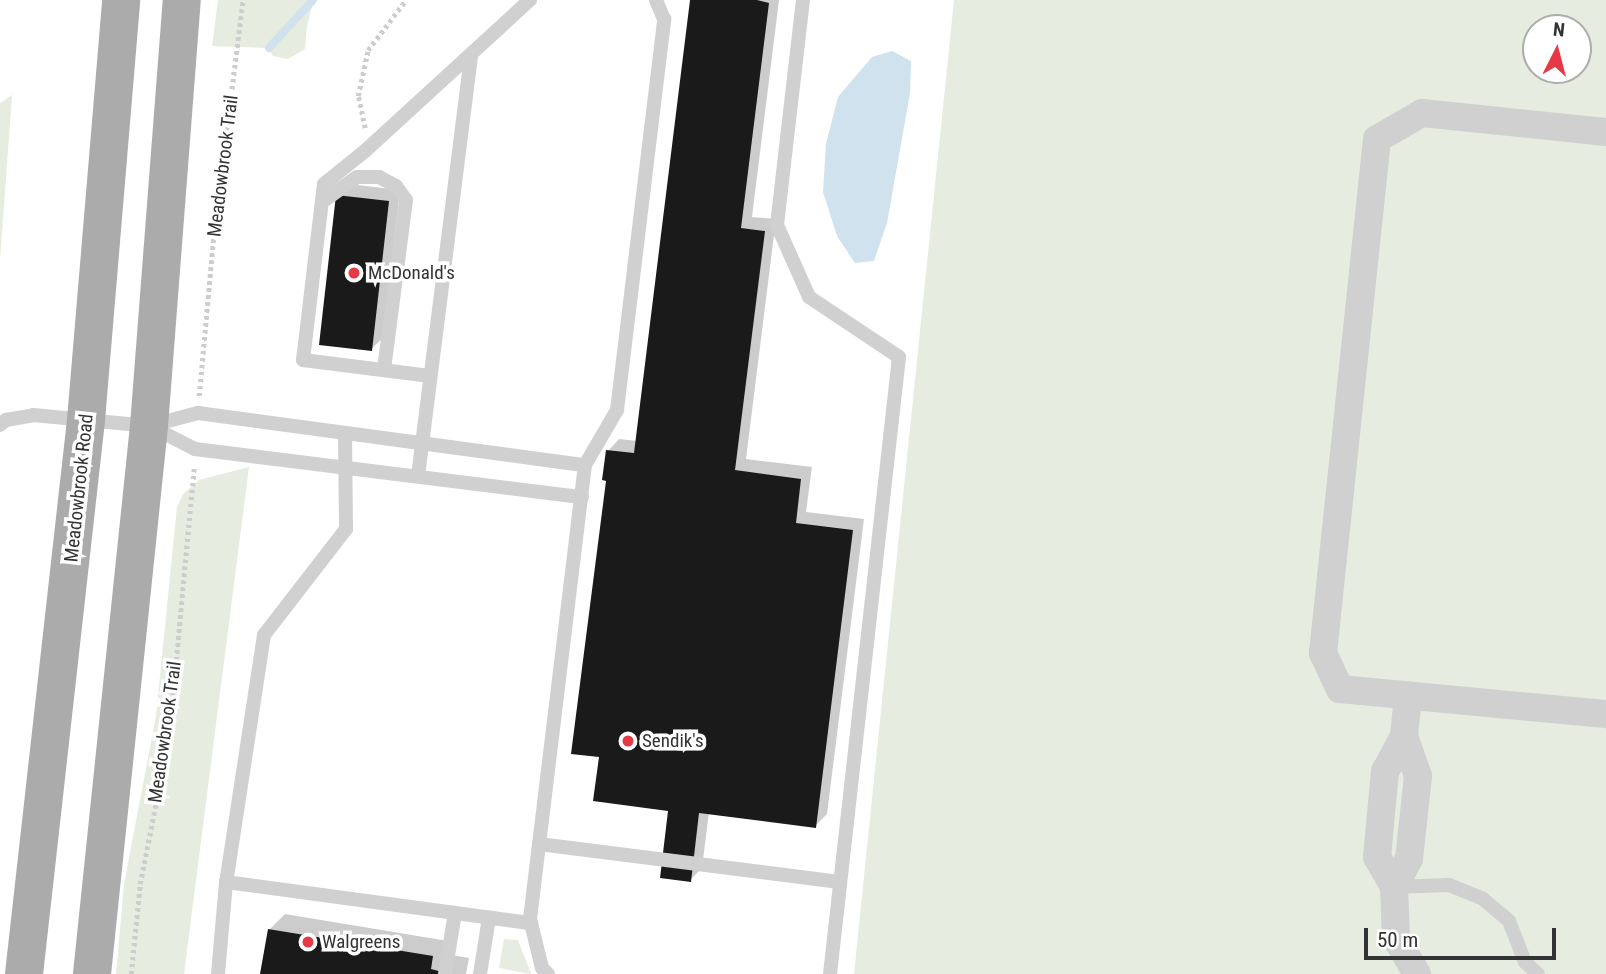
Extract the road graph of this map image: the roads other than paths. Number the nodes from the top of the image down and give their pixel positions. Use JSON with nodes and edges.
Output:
{"nodes":[{"id":1,"x":121,"y":0,"type":"edge"},
{"id":2,"x":182,"y":0,"type":"edge"},
{"id":3,"x":530,"y":0,"type":"edge"},
{"id":4,"x":656,"y":0,"type":"edge"},
{"id":5,"x":803,"y":0,"type":"edge"},
{"id":6,"x":471,"y":54,"type":"junction"},
{"id":7,"x":1606,"y":132,"type":"edge"},
{"id":8,"x":322,"y":202,"type":"junction"},
{"id":9,"x":384,"y":370,"type":"junction"},
{"id":10,"x":430,"y":376,"type":"junction"},
{"id":11,"x":86,"y":420,"type":"junction"},
{"id":12,"x":0,"y":425,"type":"edge"},
{"id":13,"x":149,"y":425,"type":"junction"},
{"id":14,"x":345,"y":433,"type":"junction"},
{"id":15,"x":422,"y":443,"type":"junction"},
{"id":16,"x":586,"y":465,"type":"junction"},
{"id":17,"x":346,"y":466,"type":"junction"},
{"id":18,"x":418,"y":476,"type":"junction"},
{"id":19,"x":582,"y":497,"type":"junction"},
{"id":20,"x":1408,"y":696,"type":"junction"},
{"id":21,"x":1606,"y":714,"type":"edge"},
{"id":22,"x":1404,"y":736,"type":"junction"},
{"id":23,"x":1379,"y":834,"type":"junction"},
{"id":24,"x":1411,"y":836,"type":"junction"},
{"id":25,"x":539,"y":844,"type":"junction"},
{"id":26,"x":226,"y":882,"type":"junction"},
{"id":27,"x":840,"y":882,"type":"junction"},
{"id":28,"x":1394,"y":887,"type":"junction"},
{"id":29,"x":455,"y":913,"type":"junction"},
{"id":30,"x":489,"y":918,"type":"junction"},
{"id":31,"x":30,"y":919,"type":"junction"},
{"id":32,"x":531,"y":923,"type":"junction"},
{"id":33,"x":0,"y":964,"type":"edge"},
{"id":34,"x":24,"y":974,"type":"edge"},
{"id":35,"x":92,"y":974,"type":"edge"},
{"id":36,"x":218,"y":974,"type":"edge"},
{"id":37,"x":445,"y":974,"type":"edge"},
{"id":38,"x":480,"y":974,"type":"edge"},
{"id":39,"x":548,"y":974,"type":"edge"},
{"id":40,"x":830,"y":974,"type":"edge"},
{"id":41,"x":1417,"y":974,"type":"edge"},
{"id":42,"x":1538,"y":974,"type":"edge"}],
"edges":[{"from":1,"to":11,"type":"main road","name":"Meadowbrook Road"},
{"from":2,"to":13,"type":"main road"},
{"from":3,"to":6,"type":"lane"},
{"from":4,"to":16,"type":"lane"},
{"from":5,"to":27,"type":"lane"},
{"from":6,"to":8,"type":"lane"},
{"from":6,"to":10,"type":"lane"},
{"from":7,"to":20,"type":"street"},
{"from":8,"to":9,"type":"lane"},
{"from":8,"to":9,"type":"lane"},
{"from":9,"to":10,"type":"lane"},
{"from":10,"to":15,"type":"lane"},
{"from":11,"to":12,"type":"lane"},
{"from":11,"to":13,"type":"lane"},
{"from":11,"to":31,"type":"main road","name":"Meadowbrook Road"},
{"from":13,"to":14,"type":"lane"},
{"from":13,"to":17,"type":"lane"},
{"from":13,"to":35,"type":"main road"},
{"from":14,"to":15,"type":"lane"},
{"from":14,"to":17,"type":"lane"},
{"from":15,"to":16,"type":"lane"},
{"from":15,"to":18,"type":"lane"},
{"from":16,"to":19,"type":"lane"},
{"from":17,"to":18,"type":"lane"},
{"from":17,"to":26,"type":"lane"},
{"from":18,"to":19,"type":"lane"},
{"from":19,"to":25,"type":"lane"},
{"from":20,"to":21,"type":"street"},
{"from":20,"to":22,"type":"street"},
{"from":22,"to":23,"type":"street"},
{"from":22,"to":24,"type":"street"},
{"from":23,"to":24,"type":"street"},
{"from":23,"to":28,"type":"street"},
{"from":24,"to":28,"type":"street"},
{"from":25,"to":27,"type":"lane"},
{"from":25,"to":32,"type":"lane"},
{"from":26,"to":29,"type":"lane"},
{"from":26,"to":36,"type":"lane"},
{"from":27,"to":40,"type":"lane"},
{"from":28,"to":41,"type":"street"},
{"from":28,"to":42,"type":"lane"},
{"from":29,"to":30,"type":"lane"},
{"from":29,"to":37,"type":"lane"},
{"from":30,"to":32,"type":"lane"},
{"from":30,"to":38,"type":"lane"},
{"from":31,"to":33,"type":"main road"},
{"from":31,"to":34,"type":"main road","name":"Meadowbrook Road"},
{"from":32,"to":39,"type":"lane"}]}
